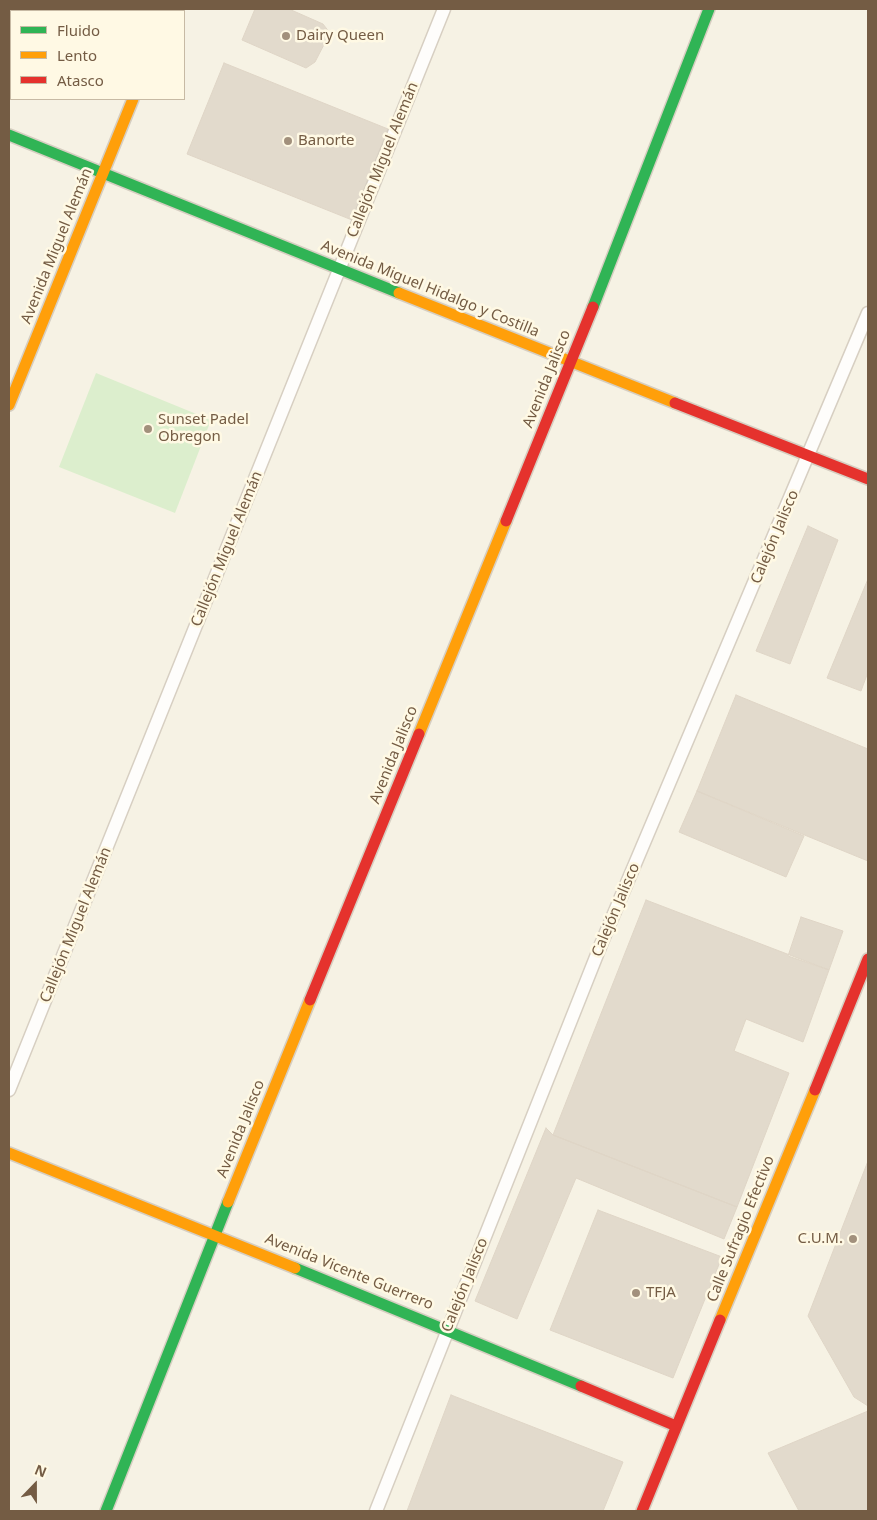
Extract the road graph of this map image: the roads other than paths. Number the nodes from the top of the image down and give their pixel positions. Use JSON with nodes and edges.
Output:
{"nodes":[{"id":1,"x":444,"y":9,"type":"edge"},
{"id":2,"x":709,"y":9,"type":"edge"},
{"id":3,"x":134,"y":100,"type":"edge"},
{"id":4,"x":9,"y":134,"type":"edge"},
{"id":5,"x":103,"y":171,"type":"junction"},
{"id":6,"x":338,"y":268,"type":"junction"},
{"id":7,"x":868,"y":313,"type":"edge"},
{"id":8,"x":570,"y":362,"type":"junction"},
{"id":9,"x":9,"y":405,"type":"edge"},
{"id":10,"x":809,"y":456,"type":"junction"},
{"id":11,"x":868,"y":479,"type":"edge"},
{"id":12,"x":868,"y":959,"type":"edge"},
{"id":13,"x":9,"y":1090,"type":"edge"},
{"id":14,"x":9,"y":1152,"type":"edge"},
{"id":15,"x":215,"y":1234,"type":"junction"},
{"id":16,"x":448,"y":1329,"type":"junction"},
{"id":17,"x":676,"y":1426,"type":"junction"},
{"id":18,"x":106,"y":1511,"type":"edge"},
{"id":19,"x":376,"y":1511,"type":"edge"},
{"id":20,"x":642,"y":1511,"type":"edge"}],
"edges":[{"from":1,"to":6,"type":"lane","name":"Callejón Miguel Alemán"},
{"from":2,"to":8,"type":"main road","name":"Avenida Jalisco"},
{"from":3,"to":5,"type":"main road","name":"Avenida Miguel Alemán"},
{"from":4,"to":5,"type":"main road","name":"Avenida Miguel Hidalgo y Costilla"},
{"from":5,"to":6,"type":"main road","name":"Avenida Miguel Hidalgo y Costilla"},
{"from":5,"to":9,"type":"main road","name":"Avenida Miguel Alemán"},
{"from":6,"to":8,"type":"main road","name":"Avenida Miguel Hidalgo y Costilla"},
{"from":6,"to":13,"type":"lane","name":"Callejón Miguel Alemán"},
{"from":7,"to":10,"type":"lane","name":"Calejón Jalisco"},
{"from":8,"to":10,"type":"main road","name":"Avenida Miguel Hidalgo y Costilla"},
{"from":8,"to":15,"type":"main road","name":"Avenida Jalisco"},
{"from":10,"to":11,"type":"main road","name":"Avenida Miguel Hidalgo y Costilla"},
{"from":10,"to":16,"type":"lane","name":"Calejón Jalisco"},
{"from":12,"to":17,"type":"main road","name":"Calle Sufragio Efectivo"},
{"from":14,"to":15,"type":"main road","name":"Avenida Vicente Guerrero"},
{"from":15,"to":16,"type":"main road","name":"Avenida Vicente Guerrero"},
{"from":15,"to":18,"type":"main road","name":"Avenida Jalisco"},
{"from":16,"to":17,"type":"main road","name":"Avenida Vicente Guerrero"},
{"from":16,"to":19,"type":"lane","name":"Calejón Jalisco"},
{"from":17,"to":20,"type":"main road","name":"Calle Sufragio Efectivo"}]}
